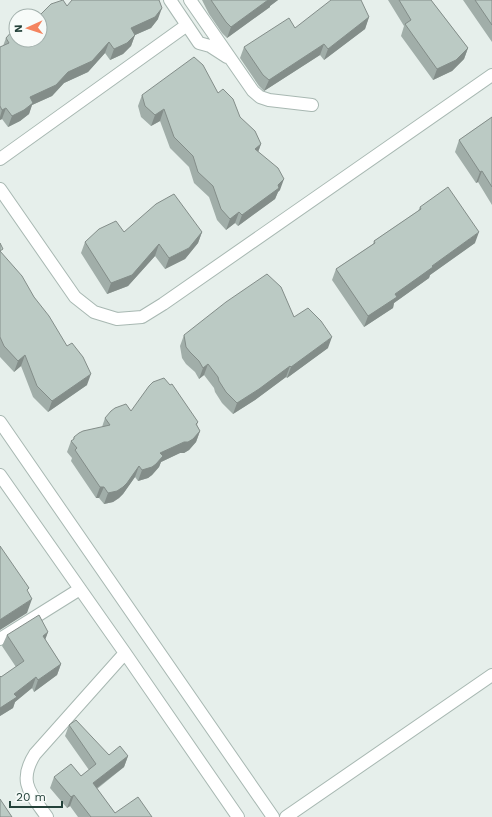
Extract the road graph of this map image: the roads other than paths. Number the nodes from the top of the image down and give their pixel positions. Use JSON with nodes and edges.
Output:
{"nodes":[{"id":1,"x":170,"y":0,"type":"edge"},
{"id":2,"x":190,"y":1,"type":"edge"},
{"id":3,"x":177,"y":11,"type":"junction"},
{"id":4,"x":187,"y":26,"type":"junction"},
{"id":5,"x":232,"y":59,"type":"junction"},
{"id":6,"x":492,"y":75,"type":"edge"},
{"id":7,"x":312,"y":105,"type":"dead end"},
{"id":8,"x":0,"y":159,"type":"edge"},
{"id":9,"x":0,"y":189,"type":"edge"},
{"id":10,"x":0,"y":422,"type":"edge"},
{"id":11,"x":0,"y":475,"type":"edge"},
{"id":12,"x":80,"y":589,"type":"junction"},
{"id":13,"x":0,"y":639,"type":"edge"},
{"id":14,"x":125,"y":653,"type":"junction"},
{"id":15,"x":492,"y":675,"type":"edge"},
{"id":16,"x":47,"y":817,"type":"edge"},
{"id":17,"x":238,"y":817,"type":"edge"},
{"id":18,"x":273,"y":817,"type":"edge"},
{"id":19,"x":286,"y":817,"type":"edge"}],
"edges":[{"from":1,"to":3,"type":"street"},
{"from":2,"to":3,"type":"street"},
{"from":2,"to":5,"type":"street"},
{"from":3,"to":4,"type":"street"},
{"from":4,"to":5,"type":"street"},
{"from":4,"to":8,"type":"street"},
{"from":5,"to":7,"type":"street"},
{"from":6,"to":9,"type":"street"},
{"from":10,"to":18,"type":"street"},
{"from":11,"to":12,"type":"street"},
{"from":12,"to":13,"type":"street"},
{"from":12,"to":14,"type":"street"},
{"from":14,"to":16,"type":"street"},
{"from":14,"to":17,"type":"street"},
{"from":15,"to":19,"type":"street"}]}
